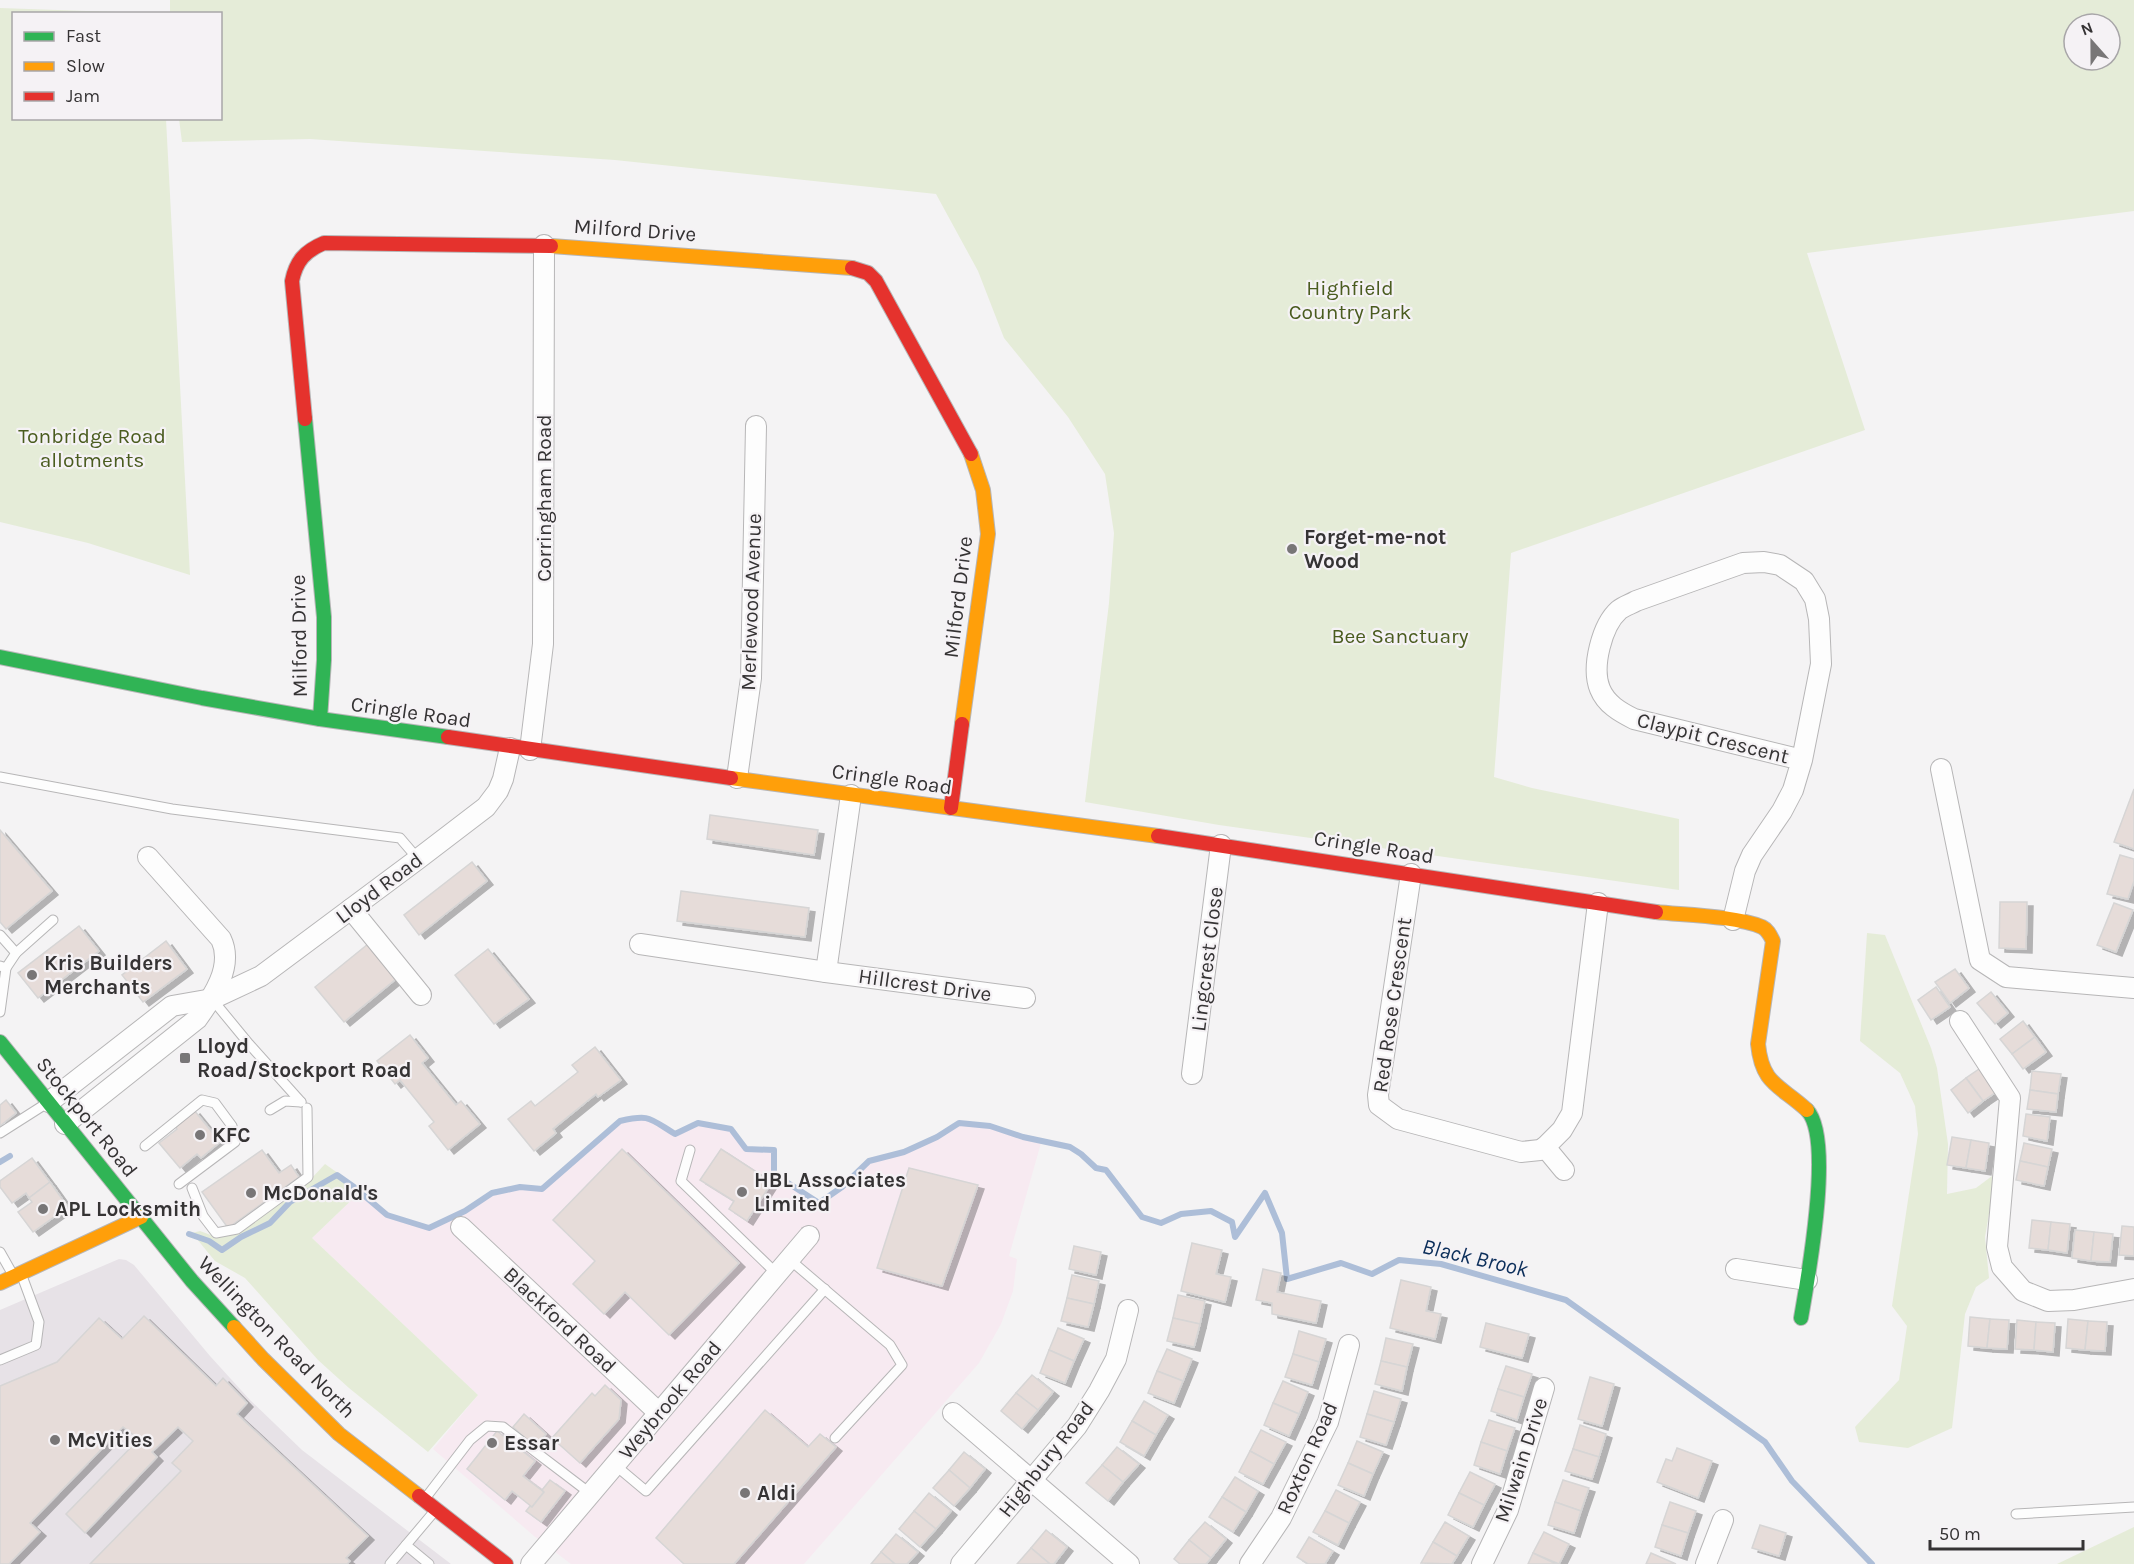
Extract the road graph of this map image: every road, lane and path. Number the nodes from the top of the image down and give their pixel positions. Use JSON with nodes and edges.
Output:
{"nodes":[{"id":1,"x":544,"y":245,"type":"junction"},
{"id":2,"x":756,"y":426,"type":"dead end"},
{"id":3,"x":0,"y":657,"type":"edge"},
{"id":4,"x":320,"y":719,"type":"junction"},
{"id":5,"x":510,"y":747,"type":"junction"},
{"id":6,"x":530,"y":750,"type":"junction"},
{"id":7,"x":1802,"y":760,"type":"junction"},
{"id":8,"x":1941,"y":769,"type":"dead end"},
{"id":9,"x":0,"y":777,"type":"edge"},
{"id":10,"x":737,"y":778,"type":"junction"},
{"id":11,"x":850,"y":795,"type":"junction"},
{"id":12,"x":951,"y":808,"type":"junction"},
{"id":13,"x":1221,"y":845,"type":"junction"},
{"id":14,"x":148,"y":857,"type":"dead end"},
{"id":15,"x":418,"y":859,"type":"junction"},
{"id":16,"x":1411,"y":874,"type":"junction"},
{"id":17,"x":1598,"y":903,"type":"junction"},
{"id":18,"x":351,"y":909,"type":"junction"},
{"id":19,"x":52,"y":920,"type":"dead end"},
{"id":20,"x":1733,"y":920,"type":"junction"},
{"id":21,"x":0,"y":935,"type":"edge"},
{"id":22,"x":640,"y":944,"type":"dead end"},
{"id":23,"x":16,"y":953,"type":"junction"},
{"id":24,"x":4,"y":969,"type":"edge"},
{"id":25,"x":826,"y":972,"type":"junction"},
{"id":26,"x":2134,"y":988,"type":"edge"},
{"id":27,"x":421,"y":994,"type":"dead end"},
{"id":28,"x":1025,"y":998,"type":"dead end"},
{"id":29,"x":212,"y":999,"type":"junction"},
{"id":30,"x":0,"y":1012,"type":"edge"},
{"id":31,"x":1960,"y":1021,"type":"dead end"},
{"id":32,"x":0,"y":1042,"type":"edge"},
{"id":33,"x":1192,"y":1074,"type":"dead end"},
{"id":34,"x":49,"y":1102,"type":"junction"},
{"id":35,"x":307,"y":1108,"type":"dead end"},
{"id":36,"x":270,"y":1110,"type":"dead end"},
{"id":37,"x":65,"y":1124,"type":"junction"},
{"id":38,"x":0,"y":1133,"type":"edge"},
{"id":39,"x":145,"y":1146,"type":"dead end"},
{"id":40,"x":1545,"y":1147,"type":"junction"},
{"id":41,"x":690,"y":1150,"type":"dead end"},
{"id":42,"x":1564,"y":1170,"type":"dead end"},
{"id":43,"x":179,"y":1184,"type":"dead end"},
{"id":44,"x":192,"y":1188,"type":"dead end"},
{"id":45,"x":141,"y":1217,"type":"junction"},
{"id":46,"x":461,"y":1227,"type":"dead end"},
{"id":47,"x":809,"y":1236,"type":"dead end"},
{"id":48,"x":0,"y":1252,"type":"edge"},
{"id":49,"x":783,"y":1266,"type":"junction"},
{"id":50,"x":1736,"y":1269,"type":"dead end"},
{"id":51,"x":17,"y":1275,"type":"junction"},
{"id":52,"x":1808,"y":1280,"type":"junction"},
{"id":53,"x":0,"y":1283,"type":"edge"},
{"id":54,"x":825,"y":1289,"type":"junction"},
{"id":55,"x":2134,"y":1289,"type":"edge"},
{"id":56,"x":1128,"y":1310,"type":"dead end"},
{"id":57,"x":1801,"y":1318,"type":"dead end"},
{"id":58,"x":1349,"y":1345,"type":"dead end"},
{"id":59,"x":0,"y":1360,"type":"edge"},
{"id":60,"x":1544,"y":1388,"type":"dead end"},
{"id":61,"x":659,"y":1413,"type":"junction"},
{"id":62,"x":953,"y":1413,"type":"dead end"},
{"id":63,"x":835,"y":1438,"type":"dead end"},
{"id":64,"x":615,"y":1465,"type":"junction"},
{"id":65,"x":1031,"y":1480,"type":"junction"},
{"id":66,"x":591,"y":1494,"type":"junction"},
{"id":67,"x":430,"y":1505,"type":"junction"},
{"id":68,"x":2134,"y":1506,"type":"edge"},
{"id":69,"x":2016,"y":1514,"type":"dead end"},
{"id":70,"x":1723,"y":1520,"type":"dead end"},
{"id":71,"x":406,"y":1545,"type":"junction"},
{"id":72,"x":390,"y":1564,"type":"edge"},
{"id":73,"x":429,"y":1564,"type":"edge"},
{"id":74,"x":506,"y":1564,"type":"edge"},
{"id":75,"x":531,"y":1564,"type":"edge"},
{"id":76,"x":961,"y":1564,"type":"edge"},
{"id":77,"x":1129,"y":1564,"type":"edge"},
{"id":78,"x":1250,"y":1564,"type":"edge"},
{"id":79,"x":1482,"y":1564,"type":"edge"},
{"id":80,"x":1706,"y":1564,"type":"edge"}],
"edges":[{"from":1,"to":4,"type":"main road","name":"Milford Drive"},
{"from":1,"to":6,"type":"street","name":"Corringham Road"},
{"from":1,"to":12,"type":"main road","name":"Milford Drive"},
{"from":2,"to":10,"type":"street","name":"Merlewood Avenue"},
{"from":3,"to":4,"type":"main road","name":"Cringle Road"},
{"from":4,"to":5,"type":"main road","name":"Cringle Road"},
{"from":5,"to":6,"type":"main road","name":"Cringle Road"},
{"from":5,"to":15,"type":"street","name":"Lloyd Road"},
{"from":6,"to":10,"type":"main road","name":"Cringle Road"},
{"from":7,"to":7,"type":"street","name":"Claypit Crescent"},
{"from":7,"to":20,"type":"street","name":"Claypit Crescent"},
{"from":8,"to":26,"type":"street"},
{"from":9,"to":15,"type":"lane"},
{"from":10,"to":11,"type":"main road","name":"Cringle Road"},
{"from":11,"to":12,"type":"main road","name":"Cringle Road"},
{"from":11,"to":25,"type":"street"},
{"from":12,"to":13,"type":"main road","name":"Cringle Road"},
{"from":13,"to":16,"type":"main road","name":"Cringle Road"},
{"from":13,"to":33,"type":"street","name":"Lingcrest Close"},
{"from":14,"to":29,"type":"street"},
{"from":15,"to":18,"type":"street","name":"Lloyd Road"},
{"from":16,"to":17,"type":"main road","name":"Cringle Road"},
{"from":16,"to":40,"type":"street","name":"Red Rose Crescent"},
{"from":17,"to":20,"type":"main road","name":"Cringle Road"},
{"from":17,"to":40,"type":"street"},
{"from":18,"to":27,"type":"street"},
{"from":18,"to":29,"type":"street","name":"Lloyd Road"},
{"from":19,"to":23,"type":"lane"},
{"from":20,"to":52,"type":"main road","name":"Cringle Road"},
{"from":21,"to":23,"type":"lane"},
{"from":22,"to":25,"type":"street","name":"Hillcrest Drive"},
{"from":23,"to":24,"type":"lane"},
{"from":24,"to":30,"type":"lane"},
{"from":25,"to":28,"type":"street","name":"Hillcrest Drive"},
{"from":29,"to":34,"type":"street","name":"Lloyd Road"},
{"from":29,"to":36,"type":"lane"},
{"from":29,"to":37,"type":"street","name":"Lloyd Road"},
{"from":31,"to":55,"type":"street"},
{"from":32,"to":34,"type":"main road","name":"Stockport Road"},
{"from":34,"to":37,"type":"main road","name":"Stockport Road"},
{"from":34,"to":38,"type":"lane"},
{"from":35,"to":44,"type":"lane"},
{"from":37,"to":45,"type":"main road","name":"Stockport Road"},
{"from":39,"to":43,"type":"lane"},
{"from":40,"to":42,"type":"street"},
{"from":41,"to":49,"type":"lane"},
{"from":45,"to":51,"type":"main road"},
{"from":45,"to":67,"type":"main road","name":"Wellington Road North"},
{"from":46,"to":61,"type":"street","name":"Blackford Road"},
{"from":47,"to":49,"type":"street","name":"Weybrook Road"},
{"from":48,"to":51,"type":"lane"},
{"from":49,"to":54,"type":"lane"},
{"from":49,"to":61,"type":"street","name":"Weybrook Road"},
{"from":50,"to":52,"type":"street"},
{"from":51,"to":53,"type":"main road"},
{"from":51,"to":59,"type":"lane"},
{"from":52,"to":57,"type":"main road"},
{"from":54,"to":63,"type":"lane"},
{"from":54,"to":64,"type":"lane"},
{"from":56,"to":65,"type":"street","name":"Highbury Road"},
{"from":58,"to":78,"type":"street","name":"Roxton Road"},
{"from":60,"to":79,"type":"street","name":"Milwain Drive"},
{"from":61,"to":64,"type":"street","name":"Weybrook Road"},
{"from":62,"to":65,"type":"street"},
{"from":64,"to":66,"type":"street","name":"Weybrook Road"},
{"from":65,"to":76,"type":"street","name":"Highbury Road"},
{"from":65,"to":77,"type":"street"},
{"from":66,"to":67,"type":"lane"},
{"from":66,"to":75,"type":"street","name":"Weybrook Road"},
{"from":67,"to":71,"type":"lane"},
{"from":67,"to":74,"type":"main road","name":"Wellington Road North"},
{"from":68,"to":69,"type":"lane"},
{"from":70,"to":80,"type":"street"},
{"from":71,"to":72,"type":"lane"},
{"from":71,"to":73,"type":"lane"}]}
